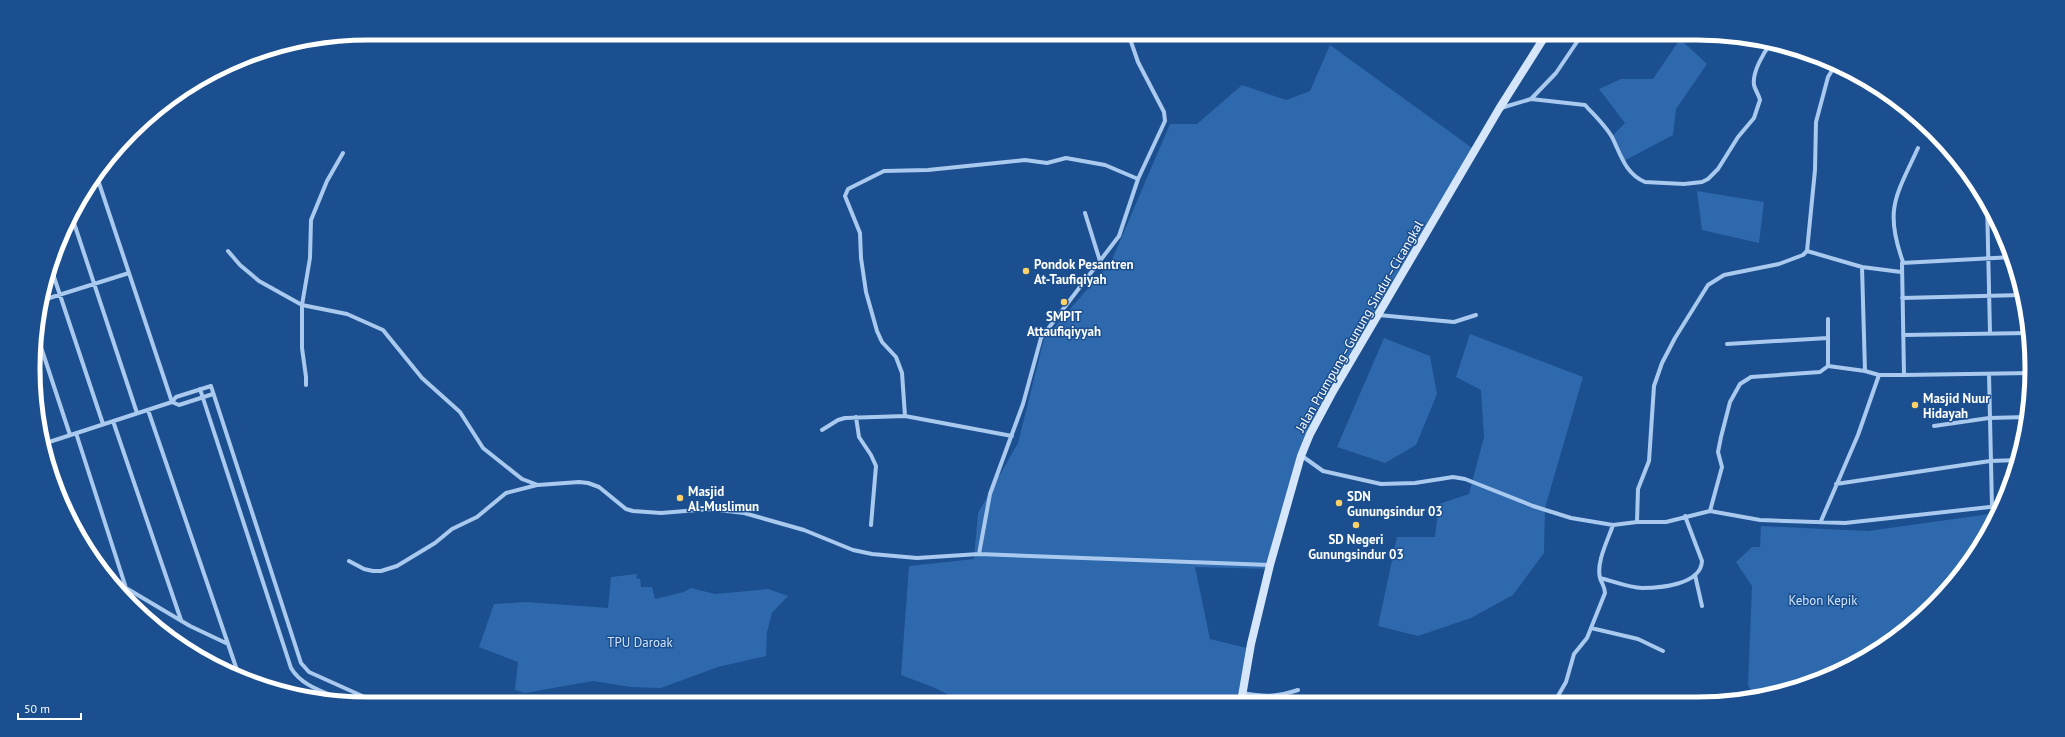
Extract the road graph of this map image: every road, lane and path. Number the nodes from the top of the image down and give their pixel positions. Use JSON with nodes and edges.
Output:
{"nodes":[{"id":1,"x":1130,"y":40,"type":"edge"},
{"id":2,"x":1543,"y":40,"type":"edge"},
{"id":3,"x":1578,"y":40,"type":"edge"},
{"id":4,"x":1767,"y":47,"type":"edge"},
{"id":5,"x":1832,"y":70,"type":"edge"},
{"id":6,"x":1531,"y":99,"type":"junction"},
{"id":7,"x":1499,"y":109,"type":"junction"},
{"id":8,"x":1918,"y":148,"type":"dead end"},
{"id":9,"x":344,"y":153,"type":"dead end"},
{"id":10,"x":1138,"y":179,"type":"junction"},
{"id":11,"x":98,"y":181,"type":"edge"},
{"id":12,"x":1085,"y":213,"type":"dead end"},
{"id":13,"x":1988,"y":217,"type":"edge"},
{"id":14,"x":1988,"y":221,"type":"joint"},
{"id":15,"x":74,"y":223,"type":"edge"},
{"id":16,"x":228,"y":251,"type":"dead end"},
{"id":17,"x":1807,"y":251,"type":"junction"},
{"id":18,"x":2006,"y":257,"type":"edge"},
{"id":19,"x":1988,"y":258,"type":"junction"},
{"id":20,"x":1100,"y":261,"type":"junction"},
{"id":21,"x":1903,"y":262,"type":"junction"},
{"id":22,"x":1862,"y":267,"type":"junction"},
{"id":23,"x":1901,"y":272,"type":"junction"},
{"id":24,"x":129,"y":273,"type":"junction"},
{"id":25,"x":54,"y":275,"type":"edge"},
{"id":26,"x":94,"y":284,"type":"junction"},
{"id":27,"x":60,"y":294,"type":"junction"},
{"id":28,"x":2017,"y":295,"type":"edge"},
{"id":29,"x":1988,"y":296,"type":"junction"},
{"id":30,"x":1902,"y":298,"type":"junction"},
{"id":31,"x":47,"y":299,"type":"edge"},
{"id":32,"x":302,"y":306,"type":"junction"},
{"id":33,"x":1378,"y":315,"type":"junction"},
{"id":34,"x":1476,"y":315,"type":"dead end"},
{"id":35,"x":1828,"y":319,"type":"dead end"},
{"id":36,"x":1990,"y":333,"type":"junction"},
{"id":37,"x":2023,"y":333,"type":"edge"},
{"id":38,"x":1903,"y":335,"type":"junction"},
{"id":39,"x":1828,"y":338,"type":"junction"},
{"id":40,"x":1727,"y":344,"type":"dead end"},
{"id":41,"x":41,"y":347,"type":"edge"},
{"id":42,"x":1828,"y":366,"type":"junction"},
{"id":43,"x":1865,"y":371,"type":"junction"},
{"id":44,"x":2025,"y":373,"type":"edge"},
{"id":45,"x":1879,"y":374,"type":"junction"},
{"id":46,"x":1989,"y":374,"type":"junction"},
{"id":47,"x":1904,"y":375,"type":"junction"},
{"id":48,"x":306,"y":385,"type":"dead end"},
{"id":49,"x":200,"y":389,"type":"junction"},
{"id":50,"x":213,"y":394,"type":"junction"},
{"id":51,"x":202,"y":397,"type":"junction"},
{"id":52,"x":172,"y":402,"type":"junction"},
{"id":53,"x":148,"y":410,"type":"junction"},
{"id":54,"x":137,"y":413,"type":"junction"},
{"id":55,"x":905,"y":416,"type":"junction"},
{"id":56,"x":856,"y":417,"type":"junction"},
{"id":57,"x":2021,"y":417,"type":"edge"},
{"id":58,"x":1989,"y":418,"type":"junction"},
{"id":59,"x":113,"y":421,"type":"junction"},
{"id":60,"x":104,"y":424,"type":"junction"},
{"id":61,"x":1934,"y":426,"type":"dead end"},
{"id":62,"x":822,"y":430,"type":"dead end"},
{"id":63,"x":76,"y":433,"type":"junction"},
{"id":64,"x":70,"y":435,"type":"junction"},
{"id":65,"x":1012,"y":436,"type":"junction"},
{"id":66,"x":48,"y":442,"type":"edge"},
{"id":67,"x":1302,"y":456,"type":"junction"},
{"id":68,"x":1990,"y":460,"type":"junction"},
{"id":69,"x":2012,"y":460,"type":"edge"},
{"id":70,"x":1836,"y":484,"type":"junction"},
{"id":71,"x":538,"y":485,"type":"junction"},
{"id":72,"x":1992,"y":507,"type":"joint"},
{"id":73,"x":1710,"y":511,"type":"junction"},
{"id":74,"x":1685,"y":516,"type":"junction"},
{"id":75,"x":1637,"y":522,"type":"junction"},
{"id":76,"x":1822,"y":522,"type":"junction"},
{"id":77,"x":871,"y":525,"type":"dead end"},
{"id":78,"x":1613,"y":525,"type":"junction"},
{"id":79,"x":979,"y":554,"type":"junction"},
{"id":80,"x":348,"y":562,"type":"dead end"},
{"id":81,"x":1270,"y":564,"type":"junction"},
{"id":82,"x":1695,"y":575,"type":"junction"},
{"id":83,"x":1600,"y":578,"type":"junction"},
{"id":84,"x":126,"y":588,"type":"joint"},
{"id":85,"x":1702,"y":606,"type":"dead end"},
{"id":86,"x":181,"y":620,"type":"junction"},
{"id":87,"x":1591,"y":628,"type":"junction"},
{"id":88,"x":228,"y":644,"type":"junction"},
{"id":89,"x":1663,"y":651,"type":"dead end"},
{"id":90,"x":237,"y":669,"type":"edge"},
{"id":91,"x":1298,"y":690,"type":"dead end"},
{"id":92,"x":1243,"y":692,"type":"junction"},
{"id":93,"x":330,"y":694,"type":"edge"},
{"id":94,"x":364,"y":697,"type":"edge"},
{"id":95,"x":1242,"y":697,"type":"edge"},
{"id":96,"x":1558,"y":697,"type":"edge"}],
"edges":[{"from":1,"to":10,"type":"street"},
{"from":2,"to":7,"type":"main road","name":"Jalan Prumpung–Gunung Sindur–Cicangkal"},
{"from":3,"to":6,"type":"street"},
{"from":4,"to":6,"type":"street"},
{"from":5,"to":17,"type":"street"},
{"from":6,"to":7,"type":"street"},
{"from":7,"to":33,"type":"main road","name":"Jalan Prumpung–Gunung Sindur–Cicangkal"},
{"from":8,"to":21,"type":"street"},
{"from":9,"to":32,"type":"street"},
{"from":10,"to":20,"type":"street"},
{"from":10,"to":55,"type":"street"},
{"from":11,"to":24,"type":"street"},
{"from":12,"to":20,"type":"street"},
{"from":13,"to":14,"type":"street"},
{"from":14,"to":19,"type":"street"},
{"from":15,"to":26,"type":"street"},
{"from":16,"to":32,"type":"street"},
{"from":17,"to":22,"type":"street"},
{"from":17,"to":75,"type":"street"},
{"from":18,"to":19,"type":"street"},
{"from":19,"to":21,"type":"street"},
{"from":19,"to":29,"type":"street"},
{"from":20,"to":65,"type":"street"},
{"from":21,"to":23,"type":"street"},
{"from":22,"to":23,"type":"street"},
{"from":22,"to":43,"type":"street"},
{"from":23,"to":30,"type":"street"},
{"from":24,"to":26,"type":"street"},
{"from":24,"to":52,"type":"street"},
{"from":25,"to":27,"type":"street"},
{"from":26,"to":27,"type":"street"},
{"from":26,"to":54,"type":"street"},
{"from":27,"to":31,"type":"street"},
{"from":27,"to":60,"type":"street"},
{"from":28,"to":29,"type":"street"},
{"from":29,"to":30,"type":"street"},
{"from":29,"to":36,"type":"street"},
{"from":30,"to":38,"type":"street"},
{"from":32,"to":48,"type":"street"},
{"from":32,"to":71,"type":"street"},
{"from":33,"to":34,"type":"street"},
{"from":33,"to":67,"type":"main road","name":"Jalan Prumpung–Gunung Sindur–Cicangkal"},
{"from":35,"to":39,"type":"street"},
{"from":36,"to":37,"type":"street"},
{"from":36,"to":38,"type":"street"},
{"from":38,"to":47,"type":"street"},
{"from":39,"to":40,"type":"street"},
{"from":39,"to":42,"type":"street"},
{"from":41,"to":64,"type":"street"},
{"from":42,"to":43,"type":"street"},
{"from":42,"to":73,"type":"street"},
{"from":43,"to":45,"type":"street"},
{"from":44,"to":46,"type":"street"},
{"from":45,"to":47,"type":"street"},
{"from":45,"to":70,"type":"street"},
{"from":46,"to":47,"type":"street"},
{"from":46,"to":58,"type":"street"},
{"from":49,"to":50,"type":"street"},
{"from":49,"to":51,"type":"street"},
{"from":49,"to":52,"type":"street"},
{"from":50,"to":51,"type":"street"},
{"from":50,"to":94,"type":"street"},
{"from":51,"to":52,"type":"street"},
{"from":51,"to":93,"type":"street"},
{"from":52,"to":53,"type":"street"},
{"from":53,"to":54,"type":"street"},
{"from":53,"to":88,"type":"street"},
{"from":54,"to":59,"type":"street"},
{"from":55,"to":56,"type":"street"},
{"from":55,"to":65,"type":"street"},
{"from":56,"to":62,"type":"street"},
{"from":56,"to":77,"type":"street"},
{"from":57,"to":58,"type":"street"},
{"from":58,"to":61,"type":"street"},
{"from":58,"to":68,"type":"street"},
{"from":59,"to":60,"type":"street"},
{"from":59,"to":86,"type":"street"},
{"from":60,"to":63,"type":"street"},
{"from":63,"to":64,"type":"street"},
{"from":63,"to":84,"type":"street"},
{"from":64,"to":66,"type":"street"},
{"from":65,"to":79,"type":"street"},
{"from":67,"to":78,"type":"street"},
{"from":67,"to":81,"type":"main road","name":"Jalan Prumpung–Gunung Sindur–Cicangkal"},
{"from":68,"to":69,"type":"street"},
{"from":68,"to":70,"type":"street"},
{"from":68,"to":72,"type":"street"},
{"from":70,"to":76,"type":"street"},
{"from":71,"to":79,"type":"street"},
{"from":71,"to":80,"type":"street"},
{"from":72,"to":76,"type":"street"},
{"from":73,"to":74,"type":"street"},
{"from":73,"to":76,"type":"street"},
{"from":74,"to":75,"type":"street"},
{"from":74,"to":82,"type":"street"},
{"from":75,"to":78,"type":"street"},
{"from":78,"to":83,"type":"street"},
{"from":79,"to":81,"type":"street"},
{"from":81,"to":92,"type":"main road","name":"Jalan Prumpung–Gunung Sindur–Cicangkal"},
{"from":82,"to":83,"type":"street"},
{"from":82,"to":85,"type":"street"},
{"from":83,"to":87,"type":"street"},
{"from":84,"to":86,"type":"street"},
{"from":86,"to":88,"type":"street"},
{"from":87,"to":89,"type":"street"},
{"from":87,"to":96,"type":"street"},
{"from":88,"to":90,"type":"street"},
{"from":91,"to":92,"type":"street"},
{"from":92,"to":95,"type":"main road","name":"Jalan Prumpung–Gunung Sindur–Cicangkal"}]}
